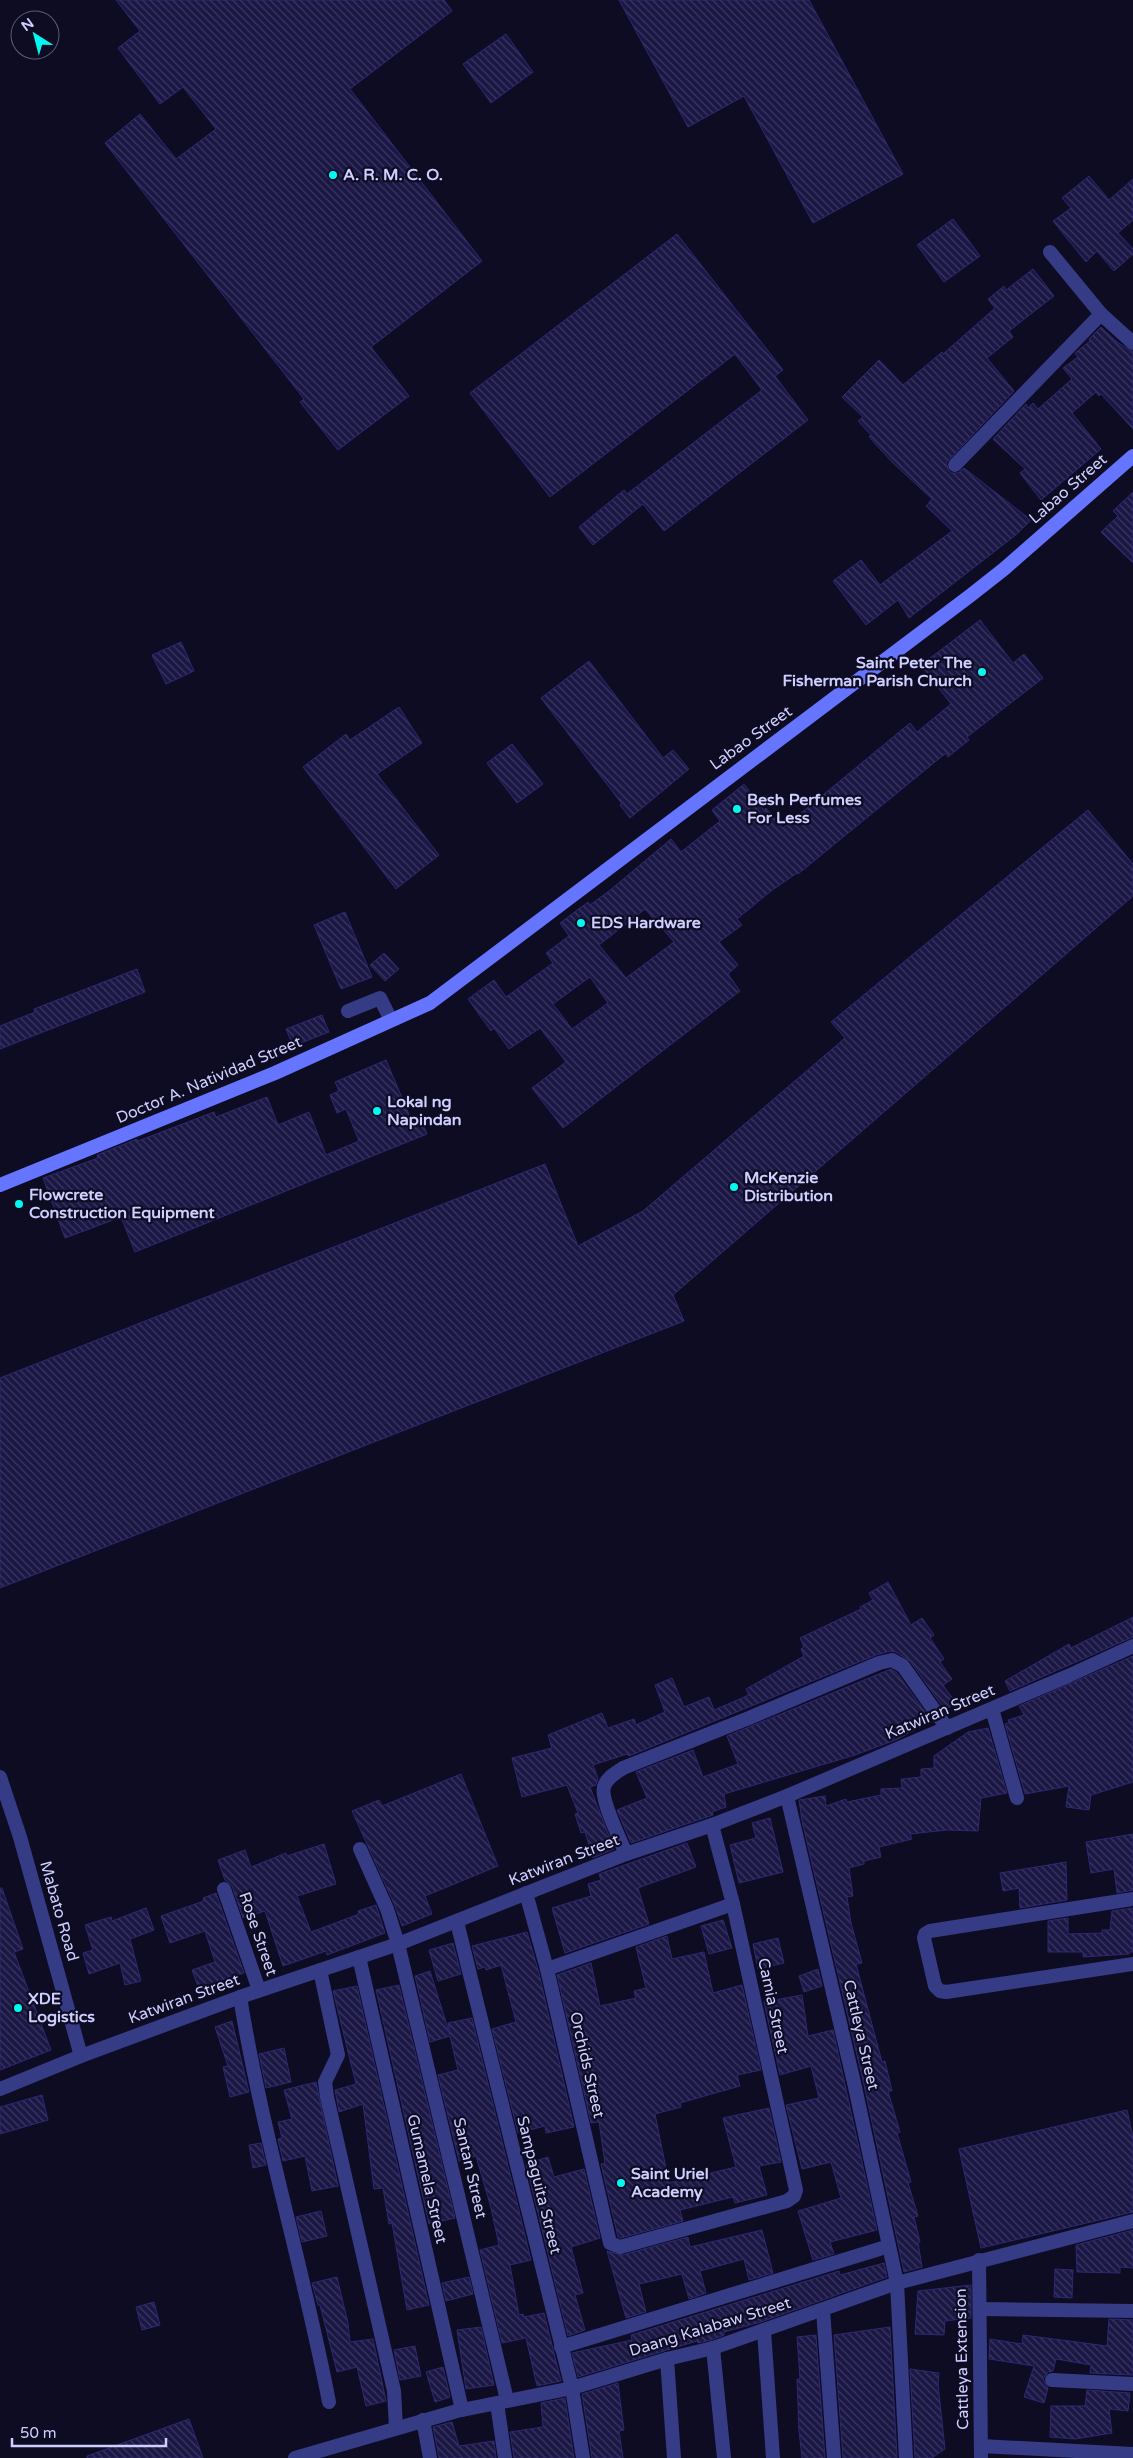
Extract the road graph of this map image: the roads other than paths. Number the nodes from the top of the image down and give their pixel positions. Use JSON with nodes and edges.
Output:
{"nodes":[{"id":1,"x":1050,"y":252,"type":"dead end"},
{"id":2,"x":1101,"y":314,"type":"junction"},
{"id":3,"x":1133,"y":343,"type":"edge"},
{"id":4,"x":1133,"y":456,"type":"edge"},
{"id":5,"x":955,"y":465,"type":"dead end"},
{"id":6,"x":430,"y":1003,"type":"joint"},
{"id":7,"x":348,"y":1011,"type":"dead end"},
{"id":8,"x":391,"y":1020,"type":"junction"},
{"id":9,"x":0,"y":1185,"type":"edge"},
{"id":10,"x":1133,"y":1646,"type":"edge"},
{"id":11,"x":992,"y":1709,"type":"junction"},
{"id":12,"x":947,"y":1728,"type":"junction"},
{"id":13,"x":0,"y":1777,"type":"edge"},
{"id":14,"x":787,"y":1796,"type":"junction"},
{"id":15,"x":1016,"y":1798,"type":"dead end"},
{"id":16,"x":712,"y":1825,"type":"junction"},
{"id":17,"x":360,"y":1849,"type":"dead end"},
{"id":18,"x":626,"y":1854,"type":"junction"},
{"id":19,"x":224,"y":1890,"type":"dead end"},
{"id":20,"x":526,"y":1893,"type":"junction"},
{"id":21,"x":1133,"y":1899,"type":"edge"},
{"id":22,"x":733,"y":1904,"type":"junction"},
{"id":23,"x":456,"y":1922,"type":"junction"},
{"id":24,"x":398,"y":1944,"type":"junction"},
{"id":25,"x":359,"y":1957,"type":"junction"},
{"id":26,"x":1133,"y":1964,"type":"edge"},
{"id":27,"x":547,"y":1969,"type":"junction"},
{"id":28,"x":320,"y":1970,"type":"junction"},
{"id":29,"x":259,"y":1990,"type":"junction"},
{"id":30,"x":240,"y":1997,"type":"junction"},
{"id":31,"x":81,"y":2056,"type":"junction"},
{"id":32,"x":0,"y":2089,"type":"edge"},
{"id":33,"x":1133,"y":2221,"type":"edge"},
{"id":34,"x":613,"y":2245,"type":"joint"},
{"id":35,"x":889,"y":2246,"type":"junction"},
{"id":36,"x":979,"y":2260,"type":"junction"},
{"id":37,"x":897,"y":2283,"type":"junction"},
{"id":38,"x":980,"y":2309,"type":"junction"},
{"id":39,"x":823,"y":2310,"type":"junction"},
{"id":40,"x":1133,"y":2311,"type":"edge"},
{"id":41,"x":764,"y":2330,"type":"junction"},
{"id":42,"x":561,"y":2346,"type":"junction"},
{"id":43,"x":713,"y":2348,"type":"junction"},
{"id":44,"x":667,"y":2359,"type":"junction"},
{"id":45,"x":1052,"y":2380,"type":"dead end"},
{"id":46,"x":1133,"y":2384,"type":"edge"},
{"id":47,"x":572,"y":2388,"type":"junction"},
{"id":48,"x":502,"y":2401,"type":"junction"},
{"id":49,"x":329,"y":2402,"type":"dead end"},
{"id":50,"x":462,"y":2410,"type":"junction"},
{"id":51,"x":423,"y":2420,"type":"junction"},
{"id":52,"x":396,"y":2428,"type":"junction"},
{"id":53,"x":981,"y":2452,"type":"edge"},
{"id":54,"x":1133,"y":2454,"type":"edge"},
{"id":55,"x":295,"y":2458,"type":"edge"},
{"id":56,"x":430,"y":2458,"type":"edge"},
{"id":57,"x":505,"y":2458,"type":"edge"},
{"id":58,"x":584,"y":2458,"type":"edge"},
{"id":59,"x":674,"y":2458,"type":"edge"},
{"id":60,"x":724,"y":2458,"type":"edge"},
{"id":61,"x":773,"y":2458,"type":"edge"},
{"id":62,"x":834,"y":2458,"type":"edge"},
{"id":63,"x":906,"y":2458,"type":"edge"}],
"edges":[{"from":1,"to":2,"type":"street"},
{"from":2,"to":3,"type":"street"},
{"from":2,"to":5,"type":"street"},
{"from":4,"to":6,"type":"main road","name":"Labao Street"},
{"from":6,"to":8,"type":"main road","name":"Doctor A. Natividad Street"},
{"from":7,"to":8,"type":"street"},
{"from":8,"to":9,"type":"main road","name":"Doctor A. Natividad Street"},
{"from":10,"to":11,"type":"street","name":"Katwiran Street"},
{"from":11,"to":12,"type":"street","name":"Katwiran Street"},
{"from":11,"to":15,"type":"street"},
{"from":12,"to":14,"type":"street","name":"Katwiran Street"},
{"from":12,"to":18,"type":"street"},
{"from":13,"to":31,"type":"street","name":"Mabato Road"},
{"from":14,"to":16,"type":"street","name":"Katwiran Street"},
{"from":14,"to":35,"type":"street","name":"Cattleya Street"},
{"from":16,"to":18,"type":"street","name":"Katwiran Street"},
{"from":16,"to":22,"type":"street","name":"Camia Street"},
{"from":17,"to":24,"type":"street","name":"Santan Street"},
{"from":18,"to":20,"type":"street","name":"Katwiran Street"},
{"from":19,"to":29,"type":"street","name":"Rose Street"},
{"from":20,"to":23,"type":"street","name":"Katwiran Street"},
{"from":20,"to":27,"type":"street","name":"Orchids Street"},
{"from":21,"to":26,"type":"street"},
{"from":22,"to":27,"type":"street"},
{"from":22,"to":34,"type":"street","name":"Camia Street"},
{"from":23,"to":24,"type":"street","name":"Katwiran Street"},
{"from":23,"to":42,"type":"street","name":"Sampaguita Street"},
{"from":24,"to":25,"type":"street","name":"Katwiran Street"},
{"from":24,"to":48,"type":"street","name":"Santan Street"},
{"from":25,"to":28,"type":"street","name":"Katwiran Street"},
{"from":25,"to":50,"type":"street","name":"Gumamela Street"},
{"from":27,"to":34,"type":"street","name":"Orchids Street"},
{"from":28,"to":29,"type":"street","name":"Katwiran Street"},
{"from":28,"to":52,"type":"street"},
{"from":29,"to":30,"type":"street","name":"Katwiran Street"},
{"from":30,"to":31,"type":"street","name":"Katwiran Street"},
{"from":30,"to":49,"type":"street"},
{"from":31,"to":32,"type":"street","name":"Katwiran Street"},
{"from":33,"to":36,"type":"street","name":"Daang Kalabaw Street"},
{"from":35,"to":37,"type":"street","name":"Cattleya Street"},
{"from":35,"to":42,"type":"street"},
{"from":36,"to":37,"type":"street","name":"Daang Kalabaw Street"},
{"from":36,"to":38,"type":"street","name":"Cattleya Extension"},
{"from":37,"to":39,"type":"street","name":"Daang Kalabaw Street"},
{"from":37,"to":63,"type":"street","name":"Cattleya Street"},
{"from":38,"to":40,"type":"street"},
{"from":38,"to":53,"type":"street","name":"Cattleya Extension"},
{"from":39,"to":41,"type":"street","name":"Daang Kalabaw Street"},
{"from":39,"to":62,"type":"street"},
{"from":41,"to":43,"type":"street","name":"Daang Kalabaw Street"},
{"from":41,"to":61,"type":"street"},
{"from":42,"to":47,"type":"street","name":"Sampaguita Street"},
{"from":43,"to":44,"type":"street","name":"Daang Kalabaw Street"},
{"from":43,"to":60,"type":"street"},
{"from":44,"to":47,"type":"street","name":"Daang Kalabaw Street"},
{"from":44,"to":59,"type":"street"},
{"from":45,"to":46,"type":"street"},
{"from":47,"to":48,"type":"street","name":"Daang Kalabaw Street"},
{"from":47,"to":58,"type":"street","name":"Sampaguita Street"},
{"from":48,"to":50,"type":"street","name":"Daang Kalabaw Street"},
{"from":48,"to":57,"type":"street","name":"Santan Street"},
{"from":50,"to":51,"type":"street","name":"Daang Kalabaw Street"},
{"from":51,"to":52,"type":"street","name":"Daang Kalabaw Street"},
{"from":51,"to":56,"type":"street"},
{"from":52,"to":55,"type":"street","name":"Daang Kalabaw Street"},
{"from":53,"to":54,"type":"street"}]}
